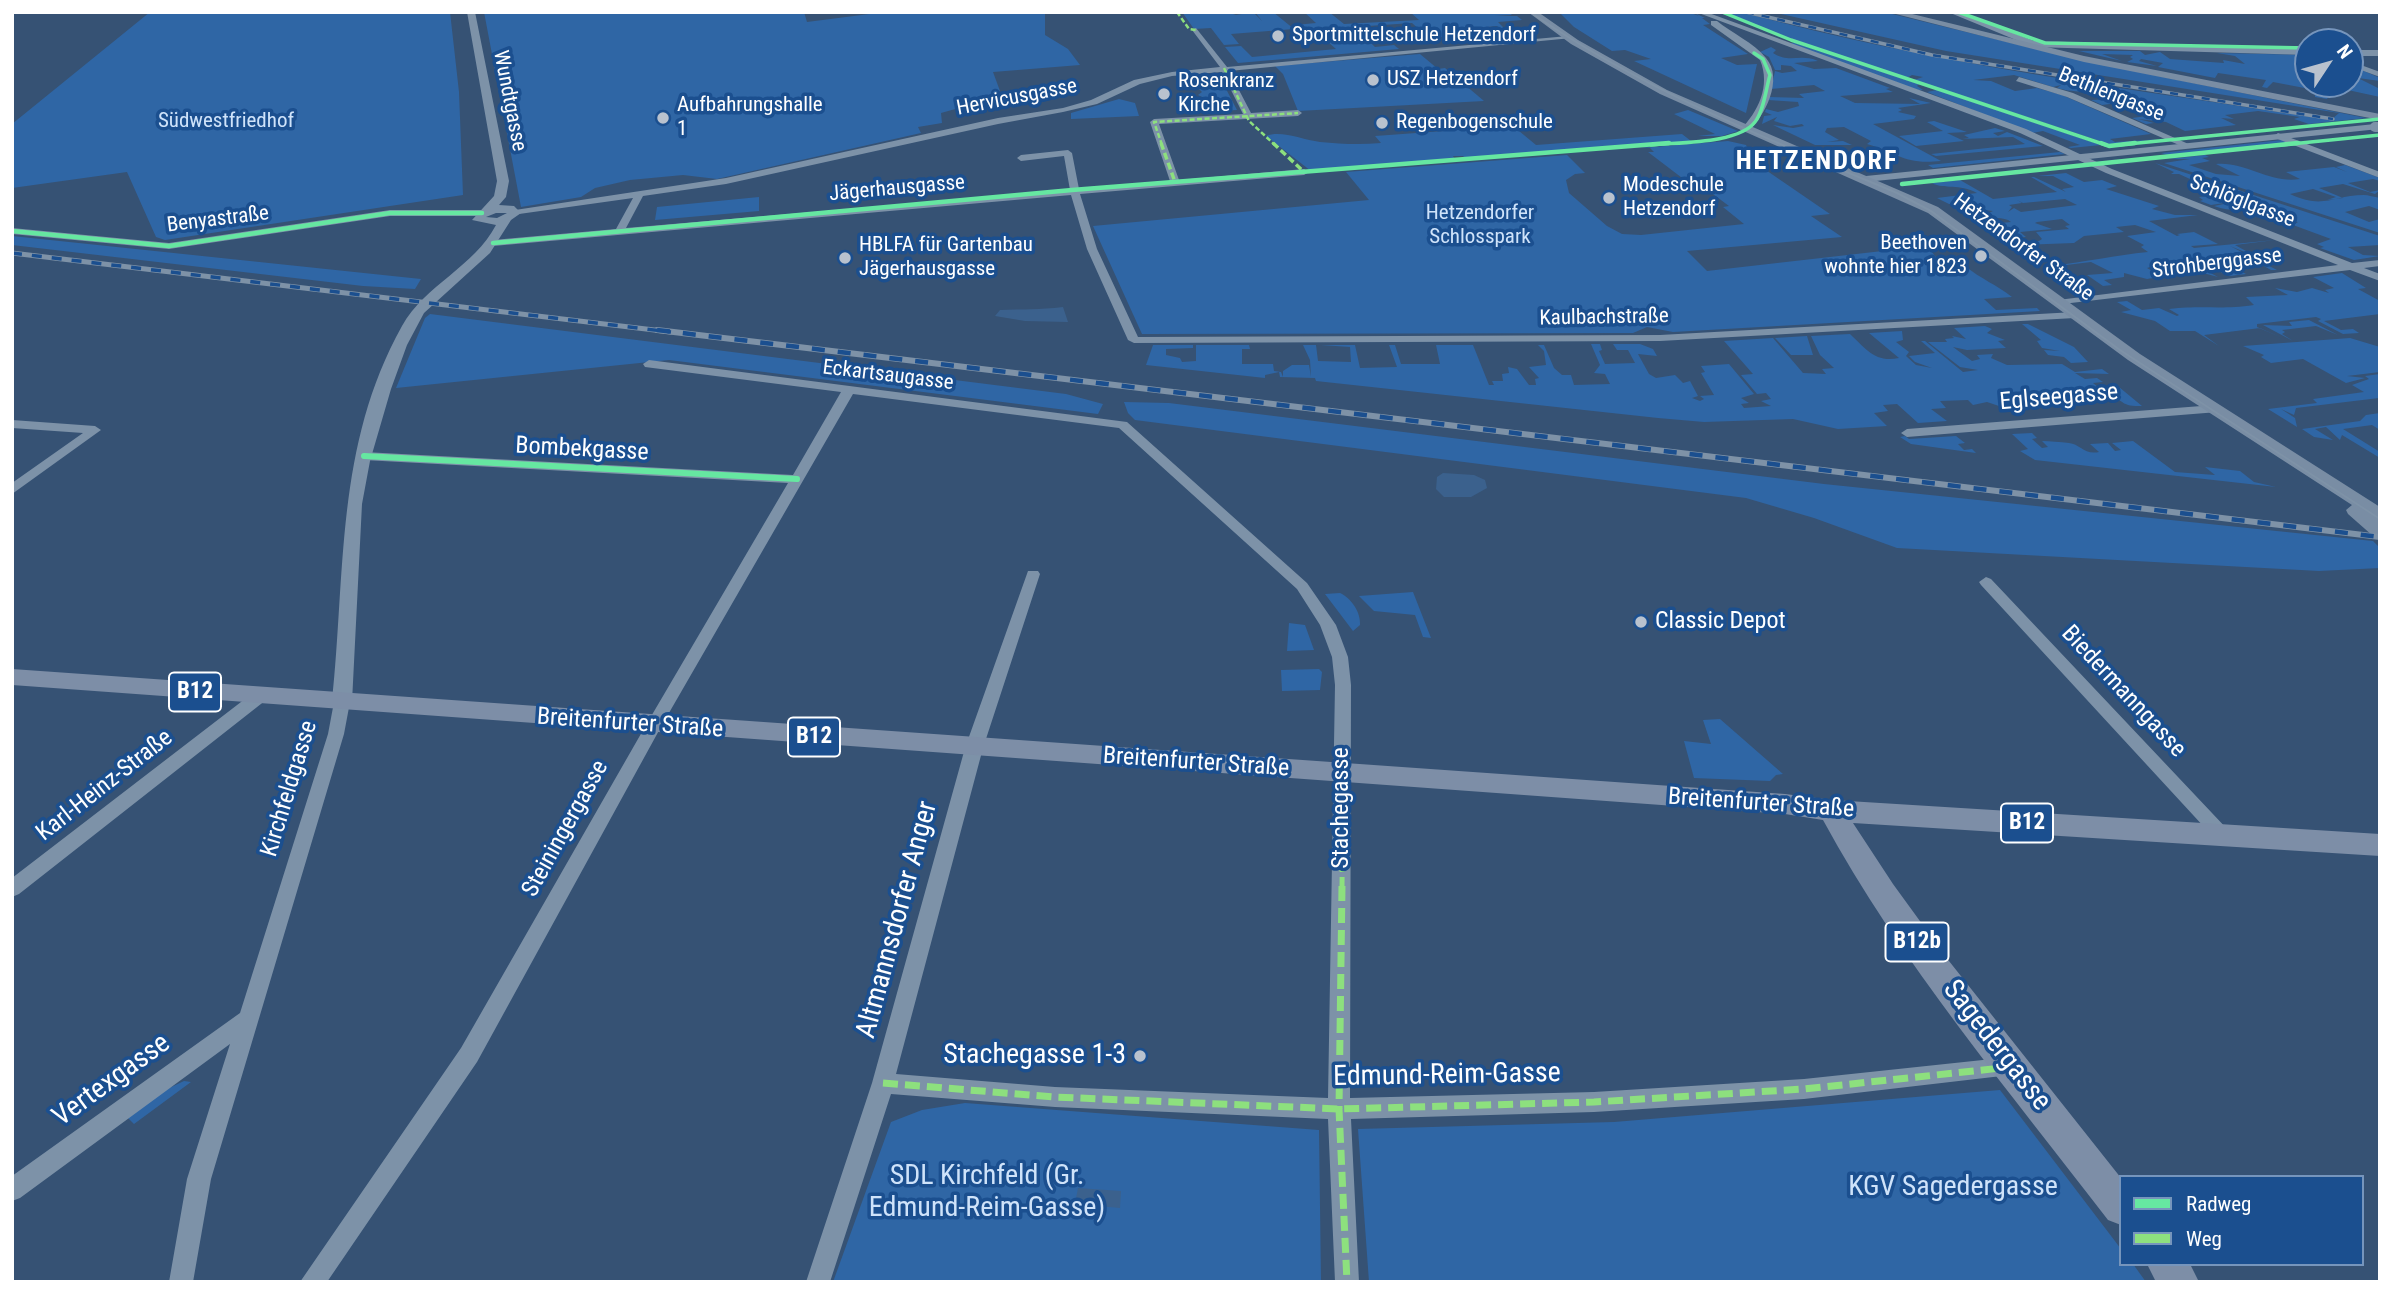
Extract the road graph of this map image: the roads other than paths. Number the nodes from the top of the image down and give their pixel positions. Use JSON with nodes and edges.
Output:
{"nodes":[{"id":1,"x":471,"y":12,"type":"edge"},
{"id":2,"x":1532,"y":12,"type":"edge"},
{"id":3,"x":1699,"y":12,"type":"edge"},
{"id":4,"x":1892,"y":12,"type":"edge"},
{"id":5,"x":1904,"y":12,"type":"edge"},
{"id":6,"x":1952,"y":12,"type":"edge"},
{"id":7,"x":1714,"y":19,"type":"junction"},
{"id":8,"x":1196,"y":30,"type":"dead end"},
{"id":9,"x":1568,"y":37,"type":"junction"},
{"id":10,"x":2031,"y":46,"type":"junction"},
{"id":11,"x":2063,"y":51,"type":"junction"},
{"id":12,"x":2294,"y":52,"type":"edge"},
{"id":13,"x":1224,"y":68,"type":"junction"},
{"id":14,"x":2019,"y":79,"type":"dead end"},
{"id":15,"x":1298,"y":113,"type":"dead end"},
{"id":16,"x":1248,"y":116,"type":"junction"},
{"id":17,"x":2377,"y":124,"type":"edge"},
{"id":18,"x":1744,"y":130,"type":"junction"},
{"id":19,"x":2278,"y":136,"type":"junction"},
{"id":20,"x":2189,"y":146,"type":"junction"},
{"id":21,"x":1021,"y":158,"type":"dead end"},
{"id":22,"x":2078,"y":158,"type":"junction"},
{"id":23,"x":1304,"y":172,"type":"dead end"},
{"id":24,"x":2380,"y":175,"type":"edge"},
{"id":25,"x":1866,"y":179,"type":"junction"},
{"id":26,"x":1175,"y":182,"type":"junction"},
{"id":27,"x":1072,"y":190,"type":"junction"},
{"id":28,"x":641,"y":192,"type":"junction"},
{"id":29,"x":507,"y":209,"type":"junction"},
{"id":30,"x":484,"y":216,"type":"junction"},
{"id":31,"x":12,"y":231,"type":"edge"},
{"id":32,"x":619,"y":232,"type":"junction"},
{"id":33,"x":494,"y":238,"type":"junction"},
{"id":34,"x":2380,"y":263,"type":"edge"},
{"id":35,"x":2354,"y":266,"type":"junction"},
{"id":36,"x":2380,"y":278,"type":"edge"},
{"id":37,"x":2058,"y":303,"type":"junction"},
{"id":38,"x":420,"y":309,"type":"joint"},
{"id":39,"x":2075,"y":315,"type":"junction"},
{"id":40,"x":649,"y":364,"type":"dead end"},
{"id":41,"x":849,"y":390,"type":"junction"},
{"id":42,"x":2214,"y":409,"type":"junction"},
{"id":43,"x":12,"y":424,"type":"edge"},
{"id":44,"x":1123,"y":425,"type":"joint"},
{"id":45,"x":1907,"y":433,"type":"dead end"},
{"id":46,"x":364,"y":456,"type":"junction"},
{"id":47,"x":2320,"y":477,"type":"junction"},
{"id":48,"x":797,"y":480,"type":"junction"},
{"id":49,"x":12,"y":490,"type":"edge"},
{"id":50,"x":2380,"y":514,"type":"edge"},
{"id":51,"x":2380,"y":532,"type":"edge"},
{"id":52,"x":1033,"y":574,"type":"dead end"},
{"id":53,"x":1986,"y":582,"type":"dead end"},
{"id":54,"x":12,"y":677,"type":"edge"},
{"id":55,"x":260,"y":696,"type":"junction"},
{"id":56,"x":342,"y":702,"type":"junction"},
{"id":57,"x":654,"y":725,"type":"junction"},
{"id":58,"x":974,"y":748,"type":"junction"},
{"id":59,"x":1343,"y":774,"type":"junction"},
{"id":60,"x":1832,"y":811,"type":"junction"},
{"id":61,"x":2223,"y":836,"type":"junction"},
{"id":62,"x":2380,"y":845,"type":"edge"},
{"id":63,"x":12,"y":889,"type":"edge"},
{"id":64,"x":246,"y":1020,"type":"junction"},
{"id":65,"x":2011,"y":1067,"type":"junction"},
{"id":66,"x":883,"y":1083,"type":"junction"},
{"id":67,"x":1339,"y":1109,"type":"junction"},
{"id":68,"x":12,"y":1190,"type":"edge"},
{"id":69,"x":2119,"y":1204,"type":"edge"},
{"id":70,"x":2168,"y":1266,"type":"edge"},
{"id":71,"x":181,"y":1282,"type":"edge"},
{"id":72,"x":312,"y":1282,"type":"edge"},
{"id":73,"x":818,"y":1282,"type":"edge"},
{"id":74,"x":1347,"y":1282,"type":"edge"},
{"id":75,"x":2180,"y":1282,"type":"edge"}],
"edges":[{"from":1,"to":29,"type":"street","name":"Wundtgasse"},
{"from":2,"to":9,"type":"main road","name":"Hetzendorfer Straße"},
{"from":3,"to":7,"type":"street","name":"Schlöglgasse"},
{"from":4,"to":10,"type":"main road"},
{"from":5,"to":10,"type":"main road"},
{"from":6,"to":10,"type":"street"},
{"from":7,"to":18,"type":"street"},
{"from":7,"to":22,"type":"street","name":"Schlöglgasse"},
{"from":8,"to":13,"type":"street"},
{"from":9,"to":13,"type":"street","name":"Hervicusgasse"},
{"from":9,"to":18,"type":"main road","name":"Hetzendorfer Straße"},
{"from":10,"to":11,"type":"main road"},
{"from":11,"to":12,"type":"street"},
{"from":11,"to":17,"type":"main road"},
{"from":13,"to":16,"type":"street"},
{"from":13,"to":28,"type":"street","name":"Hervicusgasse"},
{"from":14,"to":20,"type":"street","name":"Bethlengasse"},
{"from":15,"to":16,"type":"street"},
{"from":16,"to":26,"type":"street"},
{"from":17,"to":19,"type":"street"},
{"from":18,"to":25,"type":"main road","name":"Hetzendorfer Straße"},
{"from":19,"to":20,"type":"street"},
{"from":19,"to":24,"type":"street"},
{"from":20,"to":22,"type":"street"},
{"from":21,"to":27,"type":"street"},
{"from":22,"to":25,"type":"street"},
{"from":22,"to":35,"type":"street","name":"Schlöglgasse"},
{"from":23,"to":26,"type":"street","name":"Jägerhausgasse"},
{"from":25,"to":37,"type":"main road","name":"Hetzendorfer Straße"},
{"from":26,"to":27,"type":"street","name":"Jägerhausgasse"},
{"from":27,"to":32,"type":"street","name":"Jägerhausgasse"},
{"from":27,"to":39,"type":"street","name":"Kaulbachstraße"},
{"from":28,"to":29,"type":"street","name":"Hervicusgasse"},
{"from":28,"to":32,"type":"street"},
{"from":29,"to":30,"type":"street"},
{"from":29,"to":30,"type":"street"},
{"from":29,"to":33,"type":"street"},
{"from":30,"to":31,"type":"street","name":"Benyastraße"},
{"from":30,"to":33,"type":"street"},
{"from":32,"to":33,"type":"street","name":"Jägerhausgasse"},
{"from":33,"to":38,"type":"street"},
{"from":34,"to":35,"type":"street","name":"Strohberggasse"},
{"from":35,"to":36,"type":"street","name":"Schlöglgasse"},
{"from":35,"to":37,"type":"street","name":"Strohberggasse"},
{"from":37,"to":39,"type":"main road","name":"Hetzendorfer Straße"},
{"from":38,"to":46,"type":"street","name":"Kirchfeldgasse"},
{"from":39,"to":42,"type":"main road","name":"Hetzendorfer Straße"},
{"from":40,"to":41,"type":"street","name":"Eckartsaugasse"},
{"from":41,"to":44,"type":"street","name":"Eckartsaugasse"},
{"from":41,"to":48,"type":"street","name":"Steiningergasse"},
{"from":42,"to":45,"type":"street","name":"Eglseegasse"},
{"from":42,"to":47,"type":"main road","name":"Hetzendorfer Straße"},
{"from":43,"to":49,"type":"street"},
{"from":44,"to":59,"type":"street","name":"Stachegasse"},
{"from":46,"to":48,"type":"street","name":"Bombekgasse"},
{"from":46,"to":56,"type":"street","name":"Kirchfeldgasse"},
{"from":47,"to":50,"type":"main road","name":"Hetzendorfer Straße"},
{"from":47,"to":51,"type":"main road","name":"Hetzendorfer Straße"},
{"from":48,"to":57,"type":"street","name":"Steiningergasse"},
{"from":52,"to":58,"type":"street","name":"Altmannsdorfer Anger"},
{"from":53,"to":61,"type":"street","name":"Biedermanngasse"},
{"from":54,"to":55,"type":"main road","name":"Breitenfurter Straße","number":"B12"},
{"from":55,"to":56,"type":"main road","name":"Breitenfurter Straße","number":"B12"},
{"from":55,"to":63,"type":"street","name":"Karl-Heinz-Straße"},
{"from":56,"to":57,"type":"main road","name":"Breitenfurter Straße","number":"B12"},
{"from":56,"to":64,"type":"street","name":"Kirchfeldgasse"},
{"from":57,"to":58,"type":"main road","name":"Breitenfurter Straße","number":"B12"},
{"from":57,"to":72,"type":"street","name":"Steiningergasse"},
{"from":58,"to":59,"type":"main road","name":"Breitenfurter Straße","number":"B12"},
{"from":58,"to":66,"type":"street","name":"Altmannsdorfer Anger"},
{"from":59,"to":60,"type":"main road","name":"Breitenfurter Straße","number":"B12"},
{"from":59,"to":67,"type":"street","name":"Stachegasse"},
{"from":60,"to":61,"type":"main road","name":"Breitenfurter Straße","number":"B12"},
{"from":60,"to":65,"type":"main road","name":"Sagedergasse","number":"B12b"},
{"from":61,"to":62,"type":"main road","name":"Breitenfurter Straße","number":"B12"},
{"from":64,"to":68,"type":"street","name":"Vertexgasse"},
{"from":64,"to":71,"type":"street","name":"Kirchfeldgasse"},
{"from":65,"to":67,"type":"street","name":"Edmund-Reim-Gasse"},
{"from":65,"to":69,"type":"main road","name":"Sagedergasse","number":"B12b"},
{"from":66,"to":67,"type":"street","name":"Edmund-Reim-Gasse"},
{"from":66,"to":73,"type":"street","name":"Altmannsdorfer Anger"},
{"from":67,"to":74,"type":"street","name":"Stachegasse"},
{"from":70,"to":75,"type":"main road"}]}
